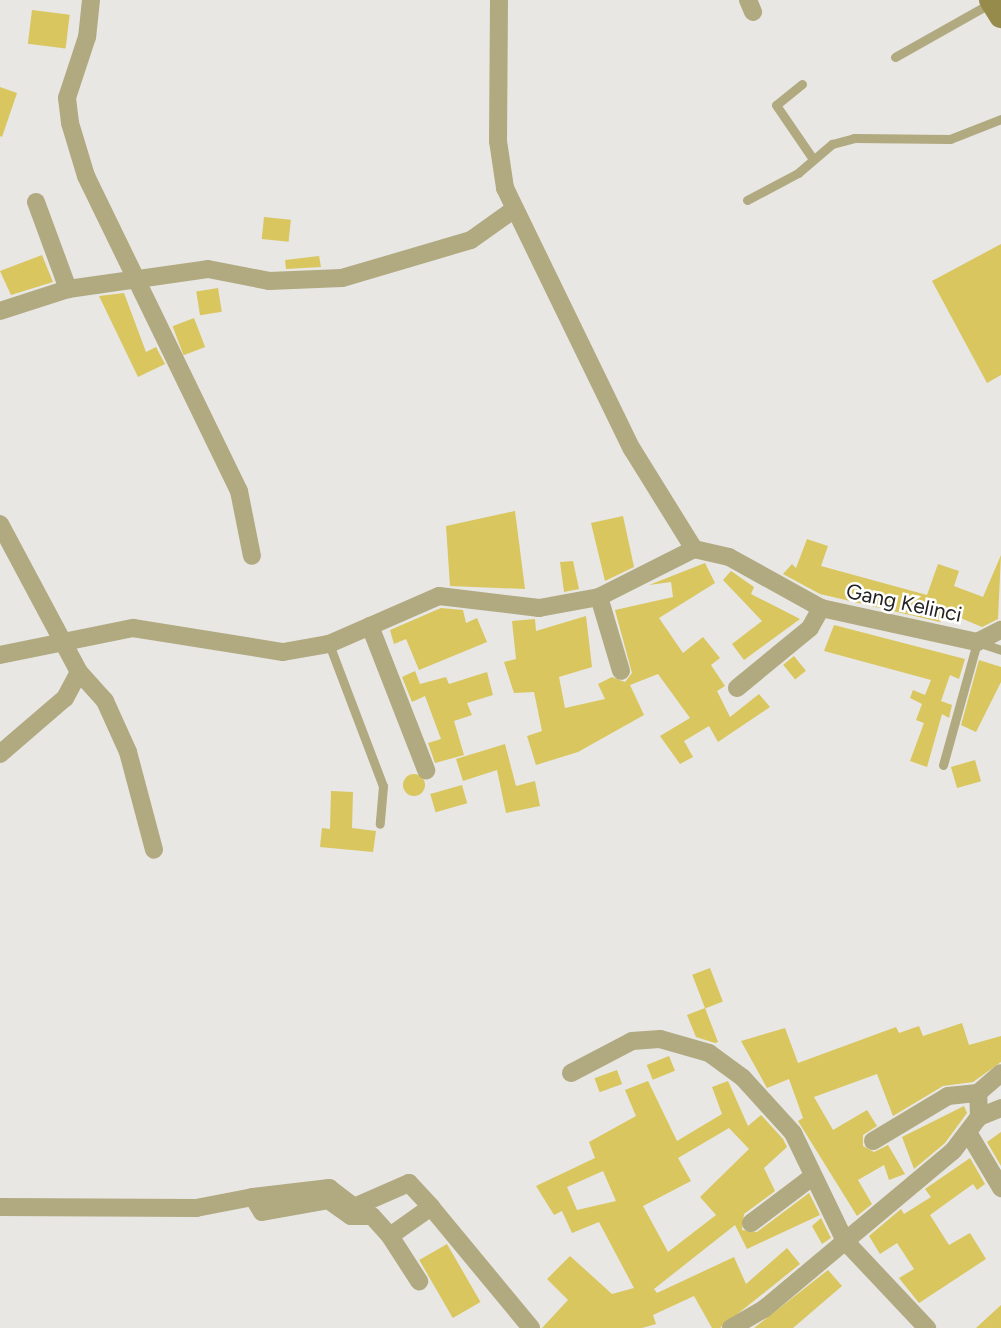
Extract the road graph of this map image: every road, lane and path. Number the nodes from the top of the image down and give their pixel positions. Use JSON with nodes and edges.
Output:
{"nodes":[{"id":1,"x":91,"y":0,"type":"edge"},
{"id":2,"x":499,"y":0,"type":"edge"},
{"id":3,"x":995,"y":4,"type":"edge"},
{"id":4,"x":895,"y":57,"type":"dead end"},
{"id":5,"x":802,"y":83,"type":"dead end"},
{"id":6,"x":1001,"y":119,"type":"edge"},
{"id":7,"x":813,"y":159,"type":"junction"},
{"id":8,"x":747,"y":200,"type":"dead end"},
{"id":9,"x":36,"y":202,"type":"dead end"},
{"id":10,"x":513,"y":210,"type":"junction"},
{"id":11,"x":140,"y":276,"type":"junction"},
{"id":12,"x":68,"y":289,"type":"junction"},
{"id":13,"x":0,"y":311,"type":"edge"},
{"id":14,"x":0,"y":524,"type":"edge"},
{"id":15,"x":694,"y":549,"type":"junction"},
{"id":16,"x":253,"y":556,"type":"dead end"},
{"id":17,"x":598,"y":597,"type":"junction"},
{"id":18,"x":821,"y":608,"type":"junction"},
{"id":19,"x":370,"y":626,"type":"junction"},
{"id":20,"x":1001,"y":630,"type":"edge"},
{"id":21,"x":57,"y":642,"type":"junction"},
{"id":22,"x":977,"y":642,"type":"junction"},
{"id":23,"x":329,"y":644,"type":"junction"},
{"id":24,"x":1001,"y":650,"type":"edge"},
{"id":25,"x":0,"y":655,"type":"edge"},
{"id":26,"x":621,"y":671,"type":"dead end"},
{"id":27,"x":79,"y":672,"type":"junction"},
{"id":28,"x":737,"y":688,"type":"dead end"},
{"id":29,"x":0,"y":754,"type":"edge"},
{"id":30,"x":943,"y":765,"type":"dead end"},
{"id":31,"x":426,"y":770,"type":"dead end"},
{"id":32,"x":380,"y":824,"type":"dead end"},
{"id":33,"x":153,"y":850,"type":"dead end"},
{"id":34,"x":571,"y":1073,"type":"dead end"},
{"id":35,"x":1001,"y":1073,"type":"edge"},
{"id":36,"x":978,"y":1093,"type":"junction"},
{"id":37,"x":1001,"y":1108,"type":"edge"},
{"id":38,"x":979,"y":1116,"type":"junction"},
{"id":39,"x":969,"y":1134,"type":"junction"},
{"id":40,"x":873,"y":1141,"type":"dead end"},
{"id":41,"x":812,"y":1177,"type":"junction"},
{"id":42,"x":1001,"y":1188,"type":"edge"},
{"id":43,"x":253,"y":1197,"type":"junction"},
{"id":44,"x":0,"y":1207,"type":"edge"},
{"id":45,"x":431,"y":1208,"type":"junction"},
{"id":46,"x":751,"y":1223,"type":"dead end"},
{"id":47,"x":390,"y":1236,"type":"junction"},
{"id":48,"x":845,"y":1241,"type":"junction"},
{"id":49,"x":419,"y":1281,"type":"dead end"},
{"id":50,"x":531,"y":1328,"type":"edge"},
{"id":51,"x":731,"y":1328,"type":"edge"},
{"id":52,"x":927,"y":1328,"type":"edge"}],
"edges":[{"from":1,"to":11,"type":"street"},
{"from":2,"to":10,"type":"street"},
{"from":3,"to":4,"type":"lane"},
{"from":5,"to":7,"type":"lane"},
{"from":6,"to":7,"type":"lane"},
{"from":7,"to":8,"type":"lane"},
{"from":9,"to":12,"type":"street"},
{"from":10,"to":11,"type":"street"},
{"from":10,"to":15,"type":"street"},
{"from":11,"to":12,"type":"street"},
{"from":11,"to":16,"type":"street"},
{"from":12,"to":13,"type":"street"},
{"from":14,"to":21,"type":"street"},
{"from":15,"to":17,"type":"street"},
{"from":15,"to":18,"type":"street","name":"Gang Kelinci"},
{"from":17,"to":19,"type":"street"},
{"from":17,"to":26,"type":"street"},
{"from":18,"to":22,"type":"street","name":"Gang Kelinci"},
{"from":18,"to":28,"type":"street","name":"Gang Kelinci"},
{"from":19,"to":23,"type":"street"},
{"from":19,"to":31,"type":"street"},
{"from":20,"to":22,"type":"street","name":"Gang Kelinci"},
{"from":21,"to":23,"type":"street"},
{"from":21,"to":25,"type":"street"},
{"from":21,"to":27,"type":"street"},
{"from":22,"to":24,"type":"lane","name":"Gang Kelinci"},
{"from":22,"to":30,"type":"lane","name":"Gang Kelinci"},
{"from":23,"to":32,"type":"lane"},
{"from":27,"to":29,"type":"street"},
{"from":27,"to":33,"type":"street"},
{"from":34,"to":41,"type":"street"},
{"from":35,"to":36,"type":"street"},
{"from":36,"to":38,"type":"street"},
{"from":36,"to":40,"type":"street"},
{"from":37,"to":38,"type":"street"},
{"from":38,"to":39,"type":"street"},
{"from":39,"to":42,"type":"street"},
{"from":39,"to":48,"type":"street"},
{"from":41,"to":46,"type":"street"},
{"from":41,"to":48,"type":"street"},
{"from":43,"to":44,"type":"street"},
{"from":43,"to":45,"type":"street"},
{"from":43,"to":47,"type":"street"},
{"from":45,"to":47,"type":"street"},
{"from":45,"to":50,"type":"street"},
{"from":47,"to":49,"type":"street"},
{"from":48,"to":51,"type":"street"},
{"from":48,"to":52,"type":"street"}]}
